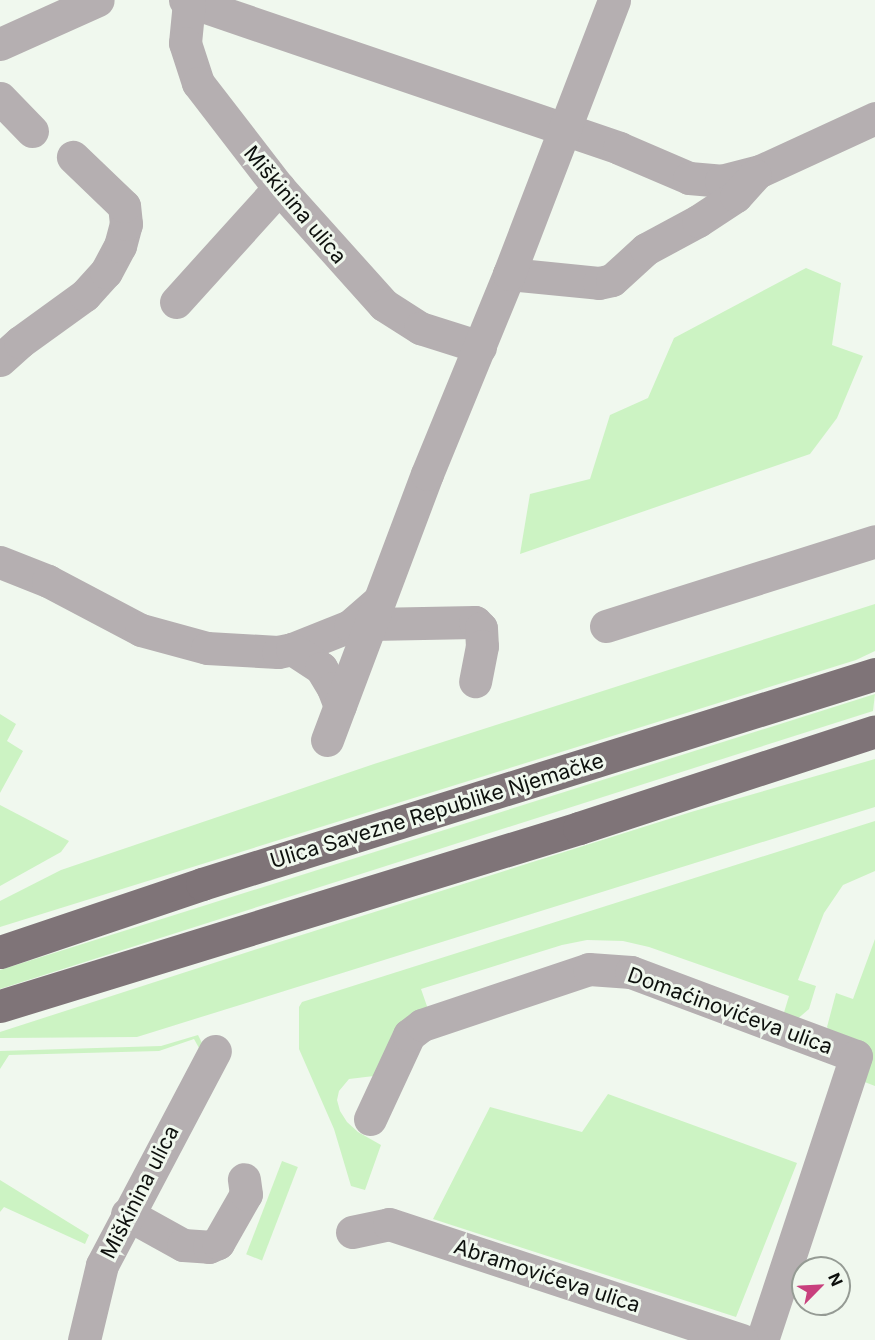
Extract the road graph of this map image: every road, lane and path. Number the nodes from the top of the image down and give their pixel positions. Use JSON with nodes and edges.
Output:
{"nodes":[{"id":1,"x":98,"y":0,"type":"edge"},
{"id":2,"x":614,"y":0,"type":"edge"},
{"id":3,"x":187,"y":1,"type":"edge"},
{"id":4,"x":0,"y":44,"type":"edge"},
{"id":5,"x":3,"y":106,"type":"edge"},
{"id":6,"x":875,"y":118,"type":"edge"},
{"id":7,"x":565,"y":130,"type":"junction"},
{"id":8,"x":32,"y":131,"type":"dead end"},
{"id":9,"x":73,"y":157,"type":"dead end"},
{"id":10,"x":760,"y":171,"type":"junction"},
{"id":11,"x":279,"y":188,"type":"junction"},
{"id":12,"x":509,"y":273,"type":"junction"},
{"id":13,"x":176,"y":302,"type":"dead end"},
{"id":14,"x":0,"y":322,"type":"edge"},
{"id":15,"x":480,"y":347,"type":"junction"},
{"id":16,"x":0,"y":350,"type":"edge"},
{"id":17,"x":0,"y":360,"type":"edge"},
{"id":18,"x":875,"y":541,"type":"edge"},
{"id":19,"x":0,"y":562,"type":"edge"},
{"id":20,"x":376,"y":611,"type":"junction"},
{"id":21,"x":606,"y":626,"type":"dead end"},
{"id":22,"x":292,"y":649,"type":"junction"},
{"id":23,"x":875,"y":674,"type":"edge"},
{"id":24,"x":475,"y":681,"type":"dead end"},
{"id":25,"x":340,"y":706,"type":"junction"},
{"id":26,"x":875,"y":731,"type":"edge"},
{"id":27,"x":327,"y":740,"type":"dead end"},
{"id":28,"x":0,"y":952,"type":"edge"},
{"id":29,"x":0,"y":1006,"type":"edge"},
{"id":30,"x":214,"y":1051,"type":"dead end"},
{"id":31,"x":370,"y":1119,"type":"dead end"},
{"id":32,"x":244,"y":1179,"type":"dead end"},
{"id":33,"x":127,"y":1214,"type":"junction"},
{"id":34,"x":352,"y":1232,"type":"dead end"},
{"id":35,"x":84,"y":1340,"type":"edge"},
{"id":36,"x":741,"y":1340,"type":"edge"},
{"id":37,"x":762,"y":1340,"type":"edge"}],
"edges":[{"from":1,"to":4,"type":"street"},
{"from":2,"to":7,"type":"street"},
{"from":3,"to":7,"type":"street","name":"Miškinina ulica"},
{"from":3,"to":11,"type":"street","name":"Miškinina ulica"},
{"from":5,"to":8,"type":"street"},
{"from":6,"to":10,"type":"street"},
{"from":7,"to":10,"type":"street","name":"Miškinina ulica"},
{"from":7,"to":12,"type":"street"},
{"from":9,"to":17,"type":"street"},
{"from":10,"to":12,"type":"street"},
{"from":11,"to":13,"type":"street"},
{"from":11,"to":15,"type":"street","name":"Miškinina ulica"},
{"from":12,"to":15,"type":"street"},
{"from":14,"to":16,"type":"street"},
{"from":15,"to":20,"type":"street"},
{"from":18,"to":21,"type":"street"},
{"from":19,"to":22,"type":"street"},
{"from":20,"to":22,"type":"street"},
{"from":20,"to":24,"type":"street"},
{"from":20,"to":25,"type":"street"},
{"from":22,"to":25,"type":"street"},
{"from":23,"to":28,"type":"main road","name":"Ulica Savezne Republike Njemačke"},
{"from":25,"to":27,"type":"street"},
{"from":26,"to":29,"type":"main road"},
{"from":30,"to":33,"type":"street","name":"Miškinina ulica"},
{"from":31,"to":37,"type":"street","name":"Domaćinovićeva ulica"},
{"from":32,"to":33,"type":"street"},
{"from":33,"to":35,"type":"street","name":"Miškinina ulica"},
{"from":34,"to":36,"type":"street","name":"Abramovićeva ulica"}]}
